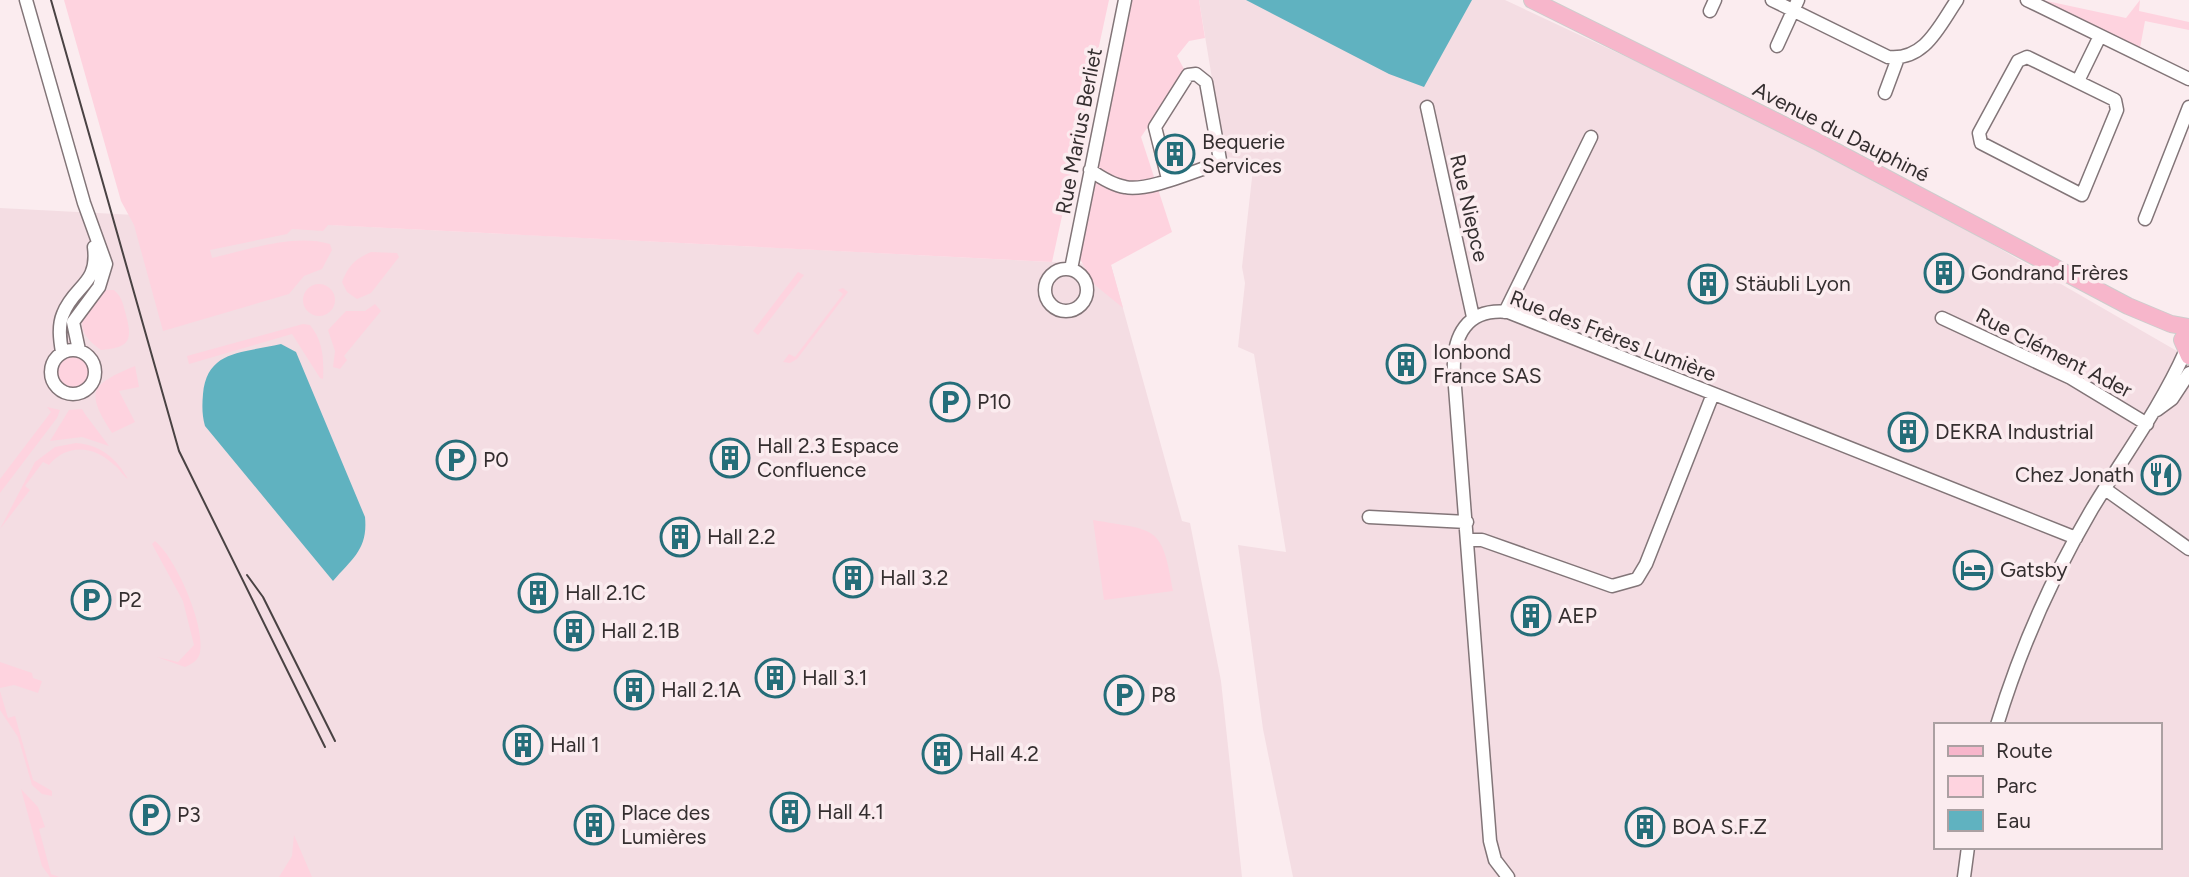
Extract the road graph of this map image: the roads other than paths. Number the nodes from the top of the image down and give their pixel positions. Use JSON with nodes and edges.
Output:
{"nodes":[{"id":1,"x":26,"y":0,"type":"edge"},
{"id":2,"x":1125,"y":0,"type":"edge"},
{"id":3,"x":1532,"y":0,"type":"edge"},
{"id":4,"x":1772,"y":0,"type":"edge"},
{"id":5,"x":1957,"y":0,"type":"edge"},
{"id":6,"x":2027,"y":0,"type":"edge"},
{"id":7,"x":1796,"y":5,"type":"edge"},
{"id":8,"x":2100,"y":36,"type":"junction"},
{"id":9,"x":1777,"y":46,"type":"dead end"},
{"id":10,"x":1898,"y":58,"type":"junction"},
{"id":11,"x":2189,"y":79,"type":"edge"},
{"id":12,"x":2078,"y":81,"type":"junction"},
{"id":13,"x":1885,"y":93,"type":"dead end"},
{"id":14,"x":1427,"y":107,"type":"dead end"},
{"id":15,"x":2189,"y":107,"type":"edge"},
{"id":16,"x":1591,"y":137,"type":"dead end"},
{"id":17,"x":1090,"y":170,"type":"junction"},
{"id":18,"x":1168,"y":179,"type":"junction"},
{"id":19,"x":2145,"y":219,"type":"dead end"},
{"id":20,"x":92,"y":226,"type":"junction"},
{"id":21,"x":1071,"y":269,"type":"dead end"},
{"id":22,"x":2128,"y":306,"type":"junction"},
{"id":23,"x":1505,"y":312,"type":"junction"},
{"id":24,"x":1473,"y":317,"type":"junction"},
{"id":25,"x":1942,"y":318,"type":"dead end"},
{"id":26,"x":2189,"y":327,"type":"edge"},
{"id":27,"x":79,"y":350,"type":"junction"},
{"id":28,"x":2185,"y":351,"type":"edge"},
{"id":29,"x":62,"y":352,"type":"junction"},
{"id":30,"x":2189,"y":373,"type":"edge"},
{"id":31,"x":1713,"y":394,"type":"junction"},
{"id":32,"x":2154,"y":413,"type":"junction"},
{"id":33,"x":2147,"y":424,"type":"junction"},
{"id":34,"x":2105,"y":489,"type":"junction"},
{"id":35,"x":1369,"y":517,"type":"dead end"},
{"id":36,"x":1467,"y":522,"type":"junction"},
{"id":37,"x":2076,"y":538,"type":"junction"},
{"id":38,"x":1468,"y":540,"type":"junction"},
{"id":39,"x":2189,"y":549,"type":"edge"},
{"id":40,"x":1998,"y":723,"type":"edge"},
{"id":41,"x":1968,"y":849,"type":"edge"},
{"id":42,"x":1508,"y":877,"type":"edge"},
{"id":43,"x":1964,"y":877,"type":"edge"}],
"edges":[{"from":1,"to":20,"type":"street"},
{"from":2,"to":17,"type":"street","name":"Rue Marius Berliet"},
{"from":3,"to":22,"type":"main road","name":"Avenue du Dauphiné"},
{"from":4,"to":7,"type":"street"},
{"from":5,"to":10,"type":"street"},
{"from":6,"to":8,"type":"street"},
{"from":7,"to":9,"type":"street"},
{"from":7,"to":10,"type":"street"},
{"from":8,"to":11,"type":"street"},
{"from":8,"to":12,"type":"street"},
{"from":10,"to":13,"type":"street"},
{"from":12,"to":12,"type":"street"},
{"from":14,"to":24,"type":"street","name":"Rue Niepce"},
{"from":15,"to":19,"type":"street"},
{"from":16,"to":23,"type":"street"},
{"from":17,"to":18,"type":"street"},
{"from":17,"to":21,"type":"street","name":"Rue Marius Berliet"},
{"from":18,"to":18,"type":"street"},
{"from":20,"to":27,"type":"street"},
{"from":20,"to":29,"type":"street"},
{"from":22,"to":26,"type":"main road","name":"Avenue du Dauphiné"},
{"from":22,"to":28,"type":"main road","name":"Avenue du Dauphiné"},
{"from":23,"to":24,"type":"street","name":"Rue des Frères Lumière"},
{"from":23,"to":31,"type":"street","name":"Rue des Frères Lumière"},
{"from":24,"to":36,"type":"street"},
{"from":25,"to":33,"type":"street","name":"Rue Clément Ader"},
{"from":26,"to":28,"type":"main road"},
{"from":27,"to":29,"type":"street"},
{"from":27,"to":29,"type":"street"},
{"from":28,"to":32,"type":"street"},
{"from":30,"to":32,"type":"street"},
{"from":31,"to":37,"type":"street","name":"Rue des Frères Lumière"},
{"from":31,"to":38,"type":"street"},
{"from":32,"to":33,"type":"street"},
{"from":33,"to":34,"type":"street"},
{"from":34,"to":37,"type":"street"},
{"from":34,"to":39,"type":"street"},
{"from":35,"to":36,"type":"street"},
{"from":36,"to":38,"type":"street"},
{"from":37,"to":40,"type":"street"},
{"from":38,"to":42,"type":"street"},
{"from":41,"to":43,"type":"street"}]}
